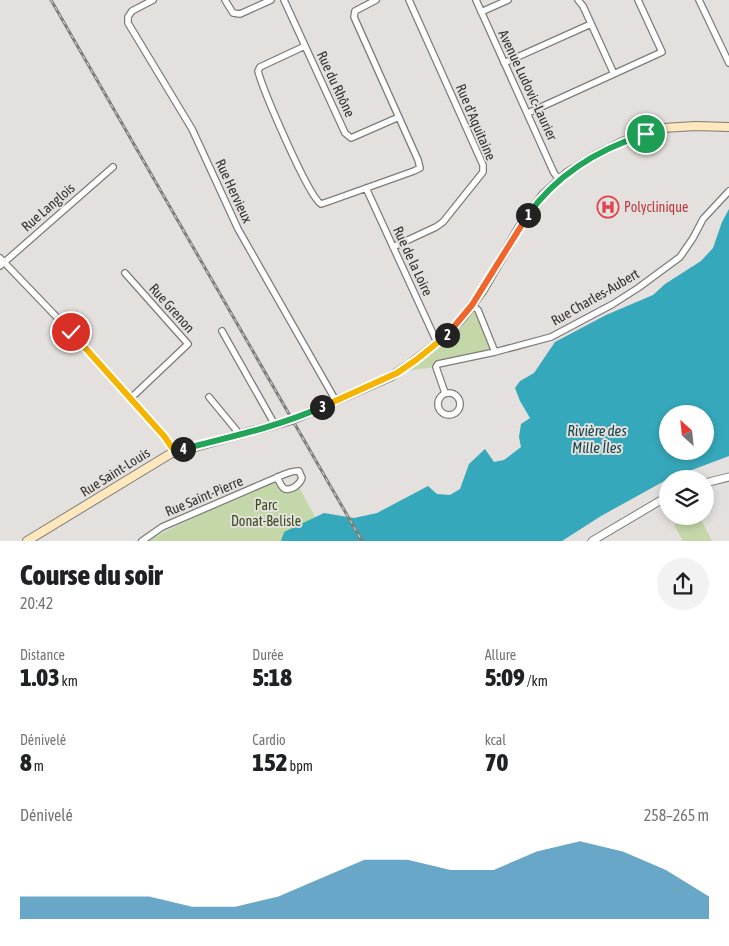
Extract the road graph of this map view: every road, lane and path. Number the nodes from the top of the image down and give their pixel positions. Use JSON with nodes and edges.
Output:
{"nodes":[{"id":1,"x":152,"y":0,"type":"edge"},
{"id":2,"x":225,"y":0,"type":"edge"},
{"id":3,"x":271,"y":0,"type":"edge"},
{"id":4,"x":284,"y":0,"type":"edge"},
{"id":5,"x":376,"y":0,"type":"edge"},
{"id":6,"x":409,"y":0,"type":"edge"},
{"id":7,"x":476,"y":0,"type":"edge"},
{"id":8,"x":508,"y":0,"type":"edge"},
{"id":9,"x":578,"y":0,"type":"edge"},
{"id":10,"x":638,"y":0,"type":"edge"},
{"id":11,"x":699,"y":0,"type":"edge"},
{"id":12,"x":481,"y":12,"type":"junction"},
{"id":13,"x":591,"y":24,"type":"junction"},
{"id":14,"x":305,"y":46,"type":"junction"},
{"id":15,"x":729,"y":61,"type":"edge"},
{"id":16,"x":504,"y":63,"type":"junction"},
{"id":17,"x":614,"y":74,"type":"junction"},
{"id":18,"x":528,"y":113,"type":"junction"},
{"id":19,"x":399,"y":117,"type":"junction"},
{"id":20,"x":729,"y":127,"type":"edge"},
{"id":21,"x":113,"y":166,"type":"dead end"},
{"id":22,"x":559,"y":179,"type":"junction"},
{"id":23,"x":366,"y":188,"type":"junction"},
{"id":24,"x":729,"y":191,"type":"edge"},
{"id":25,"x":392,"y":247,"type":"junction"},
{"id":26,"x":1,"y":262,"type":"edge"},
{"id":27,"x":125,"y":273,"type":"dead end"},
{"id":28,"x":472,"y":305,"type":"junction"},
{"id":29,"x":222,"y":331,"type":"dead end"},
{"id":30,"x":439,"y":343,"type":"junction"},
{"id":31,"x":495,"y":352,"type":"junction"},
{"id":32,"x":444,"y":393,"type":"junction"},
{"id":33,"x":209,"y":397,"type":"dead end"},
{"id":34,"x":130,"y":398,"type":"junction"},
{"id":35,"x":336,"y":401,"type":"junction"},
{"id":36,"x":277,"y":424,"type":"junction"},
{"id":37,"x":238,"y":435,"type":"junction"},
{"id":38,"x":175,"y":452,"type":"junction"},
{"id":39,"x":729,"y":477,"type":"edge"},
{"id":40,"x":278,"y":478,"type":"dead end"},
{"id":41,"x":714,"y":481,"type":"edge"},
{"id":42,"x":659,"y":501,"type":"edge"},
{"id":43,"x":27,"y":541,"type":"edge"},
{"id":44,"x":142,"y":541,"type":"edge"},
{"id":45,"x":592,"y":541,"type":"edge"}],
"edges":[{"from":1,"to":35,"type":"street","name":"Rue Hervieux"},
{"from":2,"to":3,"type":"street"},
{"from":4,"to":14,"type":"street"},
{"from":5,"to":19,"type":"street"},
{"from":6,"to":25,"type":"street","name":"Rue d'Aquitaine"},
{"from":7,"to":12,"type":"street","name":"Avenue Ludovic-Laurier"},
{"from":8,"to":12,"type":"street"},
{"from":9,"to":13,"type":"street"},
{"from":10,"to":17,"type":"street"},
{"from":11,"to":15,"type":"street"},
{"from":12,"to":16,"type":"street","name":"Avenue Ludovic-Laurier"},
{"from":13,"to":16,"type":"street"},
{"from":13,"to":17,"type":"street"},
{"from":14,"to":19,"type":"street","name":"Rue du Rhône"},
{"from":14,"to":23,"type":"street"},
{"from":16,"to":18,"type":"street","name":"Avenue Ludovic-Laurier"},
{"from":17,"to":18,"type":"street"},
{"from":18,"to":22,"type":"street","name":"Avenue Ludovic-Laurier"},
{"from":19,"to":23,"type":"street"},
{"from":20,"to":22,"type":"main road","name":"Rue Saint-Louis"},
{"from":21,"to":26,"type":"street","name":"Rue Langlois"},
{"from":22,"to":28,"type":"main road","name":"Rue Saint-Louis"},
{"from":23,"to":25,"type":"street","name":"Rue de la Loire"},
{"from":24,"to":31,"type":"street","name":"Rue Charles-Aubert"},
{"from":25,"to":30,"type":"street","name":"Rue de la Loire"},
{"from":26,"to":34,"type":"street"},
{"from":27,"to":34,"type":"street","name":"Rue Grenon"},
{"from":28,"to":30,"type":"main road","name":"Rue Saint-Louis"},
{"from":28,"to":31,"type":"street"},
{"from":29,"to":36,"type":"street"},
{"from":30,"to":35,"type":"main road","name":"Rue Saint-Louis"},
{"from":31,"to":32,"type":"street","name":"Rue Charles-Aubert"},
{"from":32,"to":32,"type":"street"},
{"from":33,"to":37,"type":"street"},
{"from":34,"to":38,"type":"street"},
{"from":35,"to":36,"type":"main road","name":"Rue Saint-Louis"},
{"from":36,"to":37,"type":"main road","name":"Rue Saint-Louis"},
{"from":37,"to":38,"type":"main road","name":"Rue Saint-Louis"},
{"from":38,"to":43,"type":"main road","name":"Rue Saint-Louis"},
{"from":39,"to":41,"type":"street"},
{"from":40,"to":44,"type":"street","name":"Rue Saint-Pierre"},
{"from":42,"to":45,"type":"street"}]}
